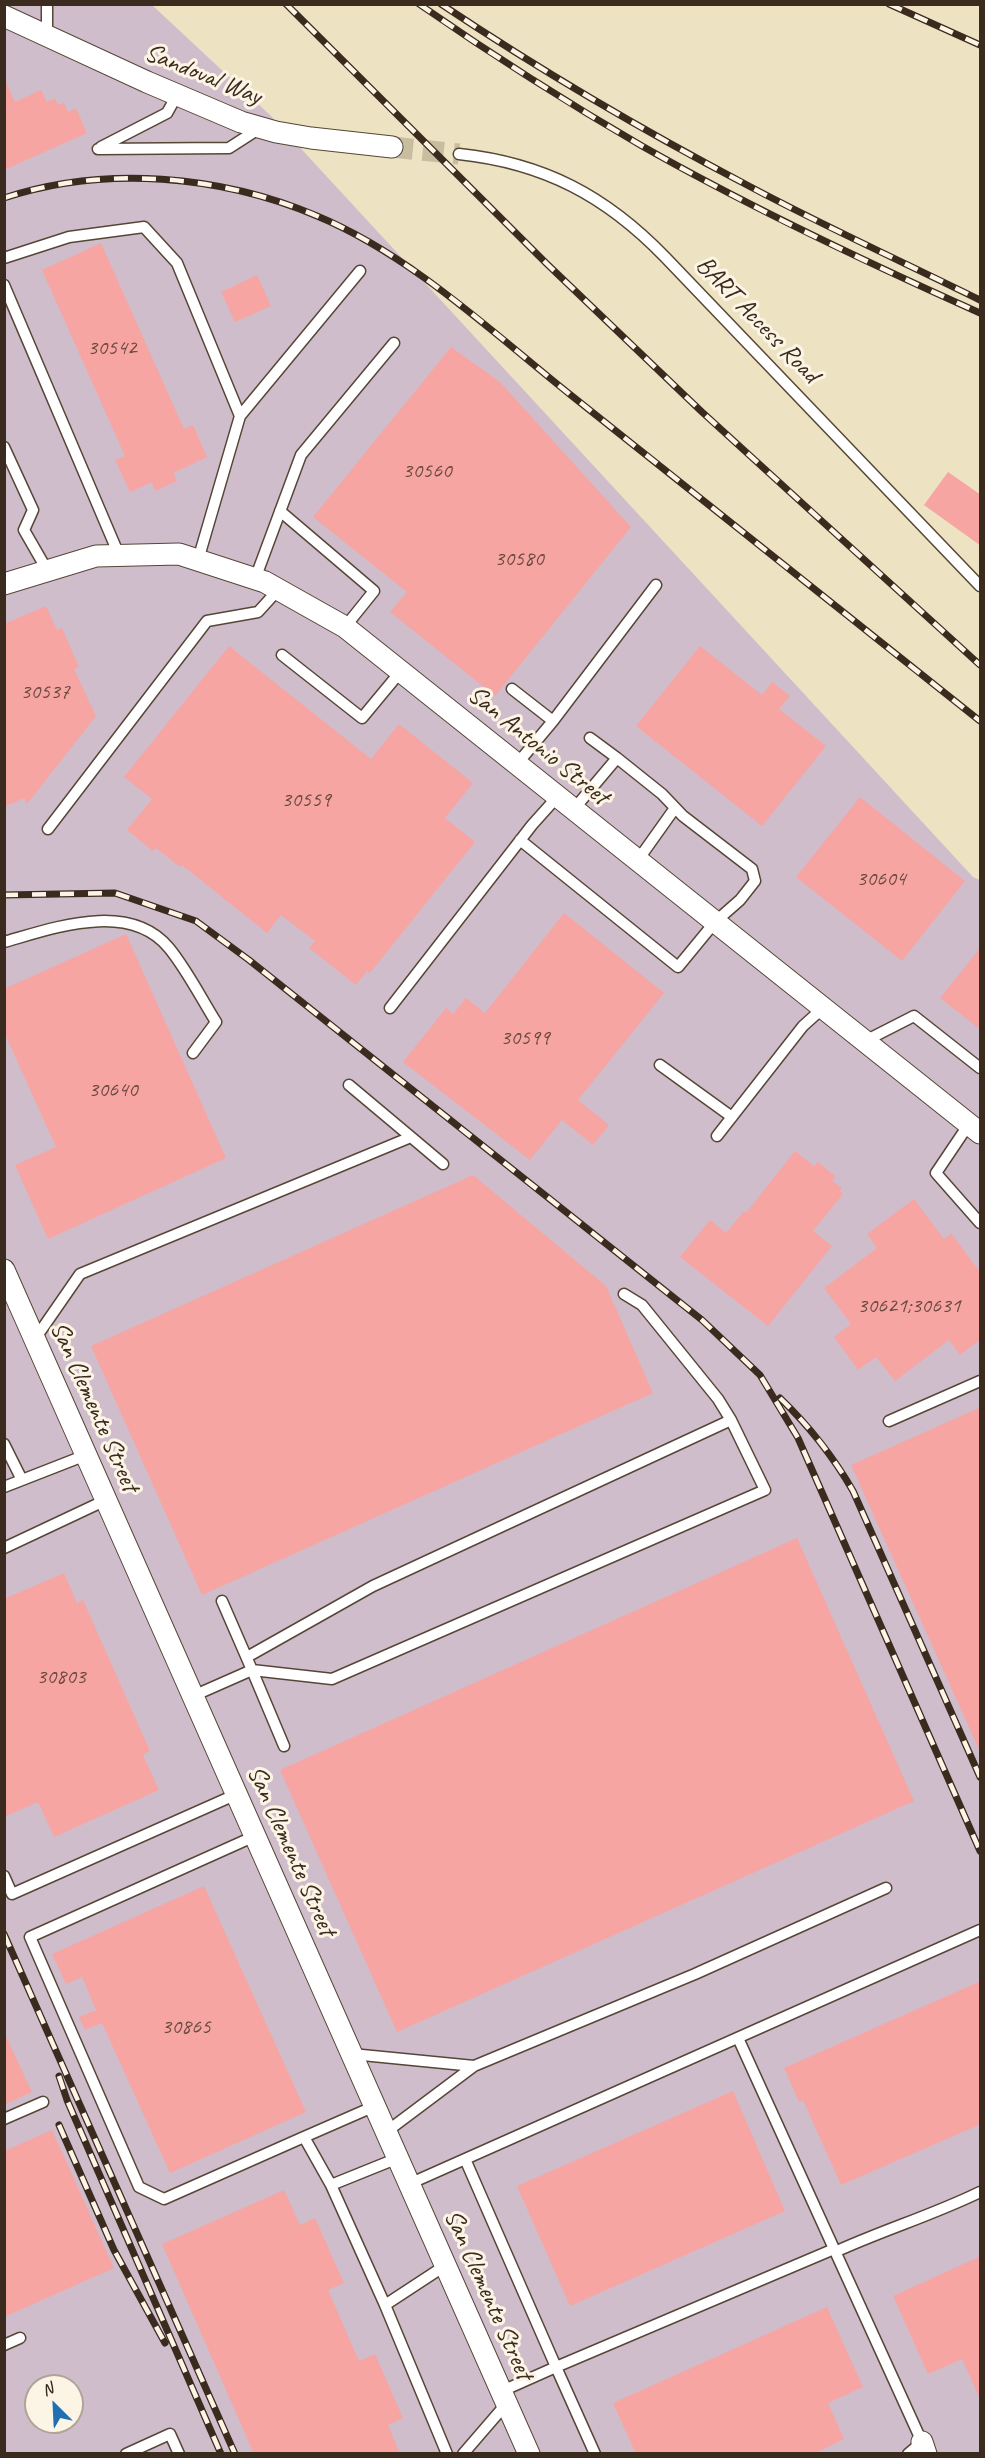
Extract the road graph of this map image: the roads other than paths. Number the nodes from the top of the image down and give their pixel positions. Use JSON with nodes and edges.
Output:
{"nodes":[{"id":1,"x":47,"y":4,"type":"edge"},
{"id":2,"x":4,"y":16,"type":"edge"},
{"id":3,"x":47,"y":36,"type":"junction"},
{"id":4,"x":177,"y":95,"type":"junction"},
{"id":5,"x":260,"y":128,"type":"junction"},
{"id":6,"x":392,"y":147,"type":"tunnel mouth"},
{"id":7,"x":459,"y":154,"type":"tunnel mouth"},
{"id":8,"x":4,"y":258,"type":"edge"},
{"id":9,"x":360,"y":271,"type":"dead end"},
{"id":10,"x":4,"y":285,"type":"edge"},
{"id":11,"x":394,"y":343,"type":"dead end"},
{"id":12,"x":240,"y":416,"type":"junction"},
{"id":13,"x":4,"y":447,"type":"edge"},
{"id":14,"x":280,"y":511,"type":"junction"},
{"id":15,"x":119,"y":555,"type":"junction"},
{"id":16,"x":198,"y":560,"type":"junction"},
{"id":17,"x":47,"y":570,"type":"junction"},
{"id":18,"x":255,"y":579,"type":"junction"},
{"id":19,"x":4,"y":584,"type":"edge"},
{"id":20,"x":656,"y":585,"type":"dead end"},
{"id":21,"x":981,"y":585,"type":"edge"},
{"id":22,"x":278,"y":590,"type":"junction"},
{"id":23,"x":345,"y":627,"type":"junction"},
{"id":24,"x":282,"y":655,"type":"dead end"},
{"id":25,"x":401,"y":671,"type":"junction"},
{"id":26,"x":512,"y":689,"type":"dead end"},
{"id":27,"x":553,"y":721,"type":"junction"},
{"id":28,"x":590,"y":738,"type":"dead end"},
{"id":29,"x":617,"y":758,"type":"junction"},
{"id":30,"x":517,"y":764,"type":"junction"},
{"id":31,"x":566,"y":803,"type":"junction"},
{"id":32,"x":675,"y":808,"type":"junction"},
{"id":33,"x":48,"y":829,"type":"dead end"},
{"id":34,"x":520,"y":840,"type":"junction"},
{"id":35,"x":638,"y":860,"type":"junction"},
{"id":36,"x":715,"y":922,"type":"junction"},
{"id":37,"x":4,"y":942,"type":"edge"},
{"id":38,"x":390,"y":1008,"type":"dead end"},
{"id":39,"x":823,"y":1008,"type":"junction"},
{"id":40,"x":865,"y":1041,"type":"junction"},
{"id":41,"x":193,"y":1053,"type":"dead end"},
{"id":42,"x":660,"y":1065,"type":"dead end"},
{"id":43,"x":981,"y":1068,"type":"edge"},
{"id":44,"x":349,"y":1085,"type":"dead end"},
{"id":45,"x":732,"y":1117,"type":"junction"},
{"id":46,"x":977,"y":1129,"type":"edge"},
{"id":47,"x":717,"y":1136,"type":"dead end"},
{"id":48,"x":411,"y":1137,"type":"junction"},
{"id":49,"x":443,"y":1164,"type":"dead end"},
{"id":50,"x":981,"y":1222,"type":"edge"},
{"id":51,"x":4,"y":1270,"type":"edge"},
{"id":52,"x":624,"y":1294,"type":"dead end"},
{"id":53,"x":35,"y":1339,"type":"junction"},
{"id":54,"x":981,"y":1381,"type":"edge"},
{"id":55,"x":731,"y":1420,"type":"junction"},
{"id":56,"x":889,"y":1421,"type":"dead end"},
{"id":57,"x":4,"y":1444,"type":"edge"},
{"id":58,"x":86,"y":1455,"type":"junction"},
{"id":59,"x":21,"y":1480,"type":"junction"},
{"id":60,"x":4,"y":1487,"type":"edge"},
{"id":61,"x":106,"y":1500,"type":"junction"},
{"id":62,"x":4,"y":1548,"type":"edge"},
{"id":63,"x":222,"y":1601,"type":"dead end"},
{"id":64,"x":247,"y":1657,"type":"junction"},
{"id":65,"x":252,"y":1670,"type":"junction"},
{"id":66,"x":193,"y":1696,"type":"junction"},
{"id":67,"x":284,"y":1746,"type":"dead end"},
{"id":68,"x":237,"y":1794,"type":"junction"},
{"id":69,"x":255,"y":1836,"type":"junction"},
{"id":70,"x":4,"y":1876,"type":"edge"},
{"id":71,"x":886,"y":1888,"type":"dead end"},
{"id":72,"x":981,"y":1930,"type":"edge"},
{"id":73,"x":738,"y":2038,"type":"junction"},
{"id":74,"x":352,"y":2054,"type":"junction"},
{"id":75,"x":474,"y":2066,"type":"junction"},
{"id":76,"x":43,"y":2102,"type":"dead end"},
{"id":77,"x":375,"y":2106,"type":"junction"},
{"id":78,"x":4,"y":2119,"type":"edge"},
{"id":79,"x":387,"y":2132,"type":"junction"},
{"id":80,"x":304,"y":2137,"type":"junction"},
{"id":81,"x":398,"y":2158,"type":"junction"},
{"id":82,"x":465,"y":2159,"type":"junction"},
{"id":83,"x":410,"y":2184,"type":"junction"},
{"id":84,"x":331,"y":2185,"type":"junction"},
{"id":85,"x":981,"y":2192,"type":"edge"},
{"id":86,"x":835,"y":2251,"type":"junction"},
{"id":87,"x":446,"y":2265,"type":"junction"},
{"id":88,"x":385,"y":2305,"type":"junction"},
{"id":89,"x":20,"y":2338,"type":"dead end"},
{"id":90,"x":4,"y":2345,"type":"edge"},
{"id":91,"x":556,"y":2367,"type":"junction"},
{"id":92,"x":504,"y":2397,"type":"junction"},
{"id":93,"x":919,"y":2450,"type":"edge"},
{"id":94,"x":126,"y":2454,"type":"edge"},
{"id":95,"x":179,"y":2454,"type":"edge"},
{"id":96,"x":447,"y":2454,"type":"edge"},
{"id":97,"x":463,"y":2454,"type":"edge"},
{"id":98,"x":529,"y":2454,"type":"edge"},
{"id":99,"x":595,"y":2454,"type":"edge"}],
"edges":[{"from":1,"to":3,"type":"lane"},
{"from":2,"to":3,"type":"street","name":"Sandoval Way"},
{"from":3,"to":4,"type":"street","name":"Sandoval Way"},
{"from":4,"to":5,"type":"street","name":"Sandoval Way"},
{"from":4,"to":5,"type":"lane"},
{"from":5,"to":6,"type":"street","name":"Sandoval Way"},
{"from":7,"to":21,"type":"lane","name":"BART Access Road"},
{"from":8,"to":12,"type":"lane"},
{"from":9,"to":12,"type":"lane"},
{"from":10,"to":15,"type":"lane"},
{"from":11,"to":14,"type":"lane"},
{"from":12,"to":16,"type":"lane"},
{"from":13,"to":17,"type":"lane"},
{"from":14,"to":18,"type":"lane"},
{"from":14,"to":23,"type":"lane"},
{"from":15,"to":16,"type":"street","name":"San Antonio Street"},
{"from":15,"to":17,"type":"street","name":"San Antonio Street"},
{"from":16,"to":18,"type":"street","name":"San Antonio Street"},
{"from":17,"to":19,"type":"street","name":"San Antonio Street"},
{"from":18,"to":22,"type":"street","name":"San Antonio Street"},
{"from":20,"to":27,"type":"lane"},
{"from":22,"to":23,"type":"street","name":"San Antonio Street"},
{"from":22,"to":33,"type":"lane"},
{"from":23,"to":25,"type":"street","name":"San Antonio Street"},
{"from":24,"to":25,"type":"lane"},
{"from":25,"to":30,"type":"street","name":"San Antonio Street"},
{"from":26,"to":27,"type":"lane"},
{"from":27,"to":30,"type":"lane"},
{"from":28,"to":29,"type":"lane"},
{"from":29,"to":31,"type":"lane"},
{"from":29,"to":32,"type":"lane"},
{"from":30,"to":31,"type":"street","name":"San Antonio Street"},
{"from":31,"to":34,"type":"lane"},
{"from":31,"to":35,"type":"street","name":"San Antonio Street"},
{"from":32,"to":35,"type":"lane"},
{"from":32,"to":36,"type":"lane"},
{"from":34,"to":36,"type":"lane"},
{"from":34,"to":38,"type":"lane"},
{"from":35,"to":36,"type":"street","name":"San Antonio Street"},
{"from":36,"to":39,"type":"street","name":"San Antonio Street"},
{"from":37,"to":41,"type":"lane"},
{"from":39,"to":40,"type":"street","name":"San Antonio Street"},
{"from":39,"to":45,"type":"lane"},
{"from":40,"to":43,"type":"lane"},
{"from":40,"to":46,"type":"street","name":"San Antonio Street"},
{"from":42,"to":45,"type":"lane"},
{"from":44,"to":48,"type":"lane"},
{"from":45,"to":47,"type":"lane"},
{"from":46,"to":50,"type":"lane"},
{"from":48,"to":49,"type":"lane"},
{"from":48,"to":53,"type":"lane"},
{"from":51,"to":53,"type":"street","name":"San Clemente Street"},
{"from":52,"to":55,"type":"lane"},
{"from":53,"to":58,"type":"street","name":"San Clemente Street"},
{"from":54,"to":56,"type":"lane"},
{"from":55,"to":64,"type":"lane"},
{"from":55,"to":65,"type":"lane"},
{"from":57,"to":59,"type":"lane"},
{"from":58,"to":59,"type":"lane"},
{"from":58,"to":61,"type":"street","name":"San Clemente Street"},
{"from":59,"to":60,"type":"lane"},
{"from":61,"to":62,"type":"lane"},
{"from":61,"to":66,"type":"street","name":"San Clemente Street"},
{"from":63,"to":64,"type":"lane"},
{"from":64,"to":65,"type":"lane"},
{"from":65,"to":66,"type":"lane"},
{"from":65,"to":67,"type":"lane"},
{"from":66,"to":68,"type":"street","name":"San Clemente Street"},
{"from":68,"to":69,"type":"street","name":"San Clemente Street"},
{"from":68,"to":70,"type":"lane"},
{"from":69,"to":74,"type":"street","name":"San Clemente Street"},
{"from":69,"to":80,"type":"lane"},
{"from":71,"to":75,"type":"lane"},
{"from":72,"to":73,"type":"lane"},
{"from":73,"to":82,"type":"lane"},
{"from":73,"to":86,"type":"lane"},
{"from":74,"to":75,"type":"lane"},
{"from":74,"to":77,"type":"street","name":"San Clemente Street"},
{"from":75,"to":79,"type":"lane"},
{"from":76,"to":78,"type":"lane"},
{"from":77,"to":79,"type":"street","name":"San Clemente Street"},
{"from":77,"to":80,"type":"lane"},
{"from":79,"to":81,"type":"street","name":"San Clemente Street"},
{"from":80,"to":84,"type":"lane"},
{"from":81,"to":83,"type":"street","name":"San Clemente Street"},
{"from":81,"to":84,"type":"lane"},
{"from":82,"to":83,"type":"lane"},
{"from":82,"to":91,"type":"lane"},
{"from":83,"to":87,"type":"street","name":"San Clemente Street"},
{"from":84,"to":88,"type":"lane"},
{"from":85,"to":86,"type":"lane"},
{"from":86,"to":91,"type":"lane"},
{"from":86,"to":93,"type":"lane"},
{"from":87,"to":88,"type":"lane"},
{"from":87,"to":92,"type":"street","name":"San Clemente Street"},
{"from":88,"to":96,"type":"lane"},
{"from":89,"to":90,"type":"lane"},
{"from":91,"to":92,"type":"lane"},
{"from":91,"to":99,"type":"lane"},
{"from":92,"to":97,"type":"lane"},
{"from":92,"to":98,"type":"street","name":"San Clemente Street"},
{"from":94,"to":95,"type":"lane"}]}
